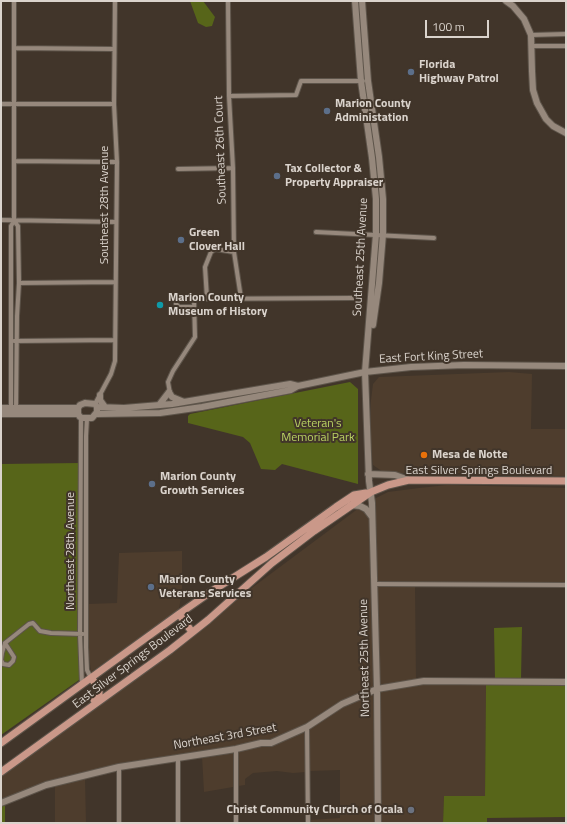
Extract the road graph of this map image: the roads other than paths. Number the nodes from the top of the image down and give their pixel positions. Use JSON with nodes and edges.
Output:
{"nodes":[{"id":1,"x":14,"y":1,"type":"edge"},
{"id":2,"x":115,"y":1,"type":"edge"},
{"id":3,"x":228,"y":1,"type":"edge"},
{"id":4,"x":355,"y":1,"type":"edge"},
{"id":5,"x":362,"y":1,"type":"edge"},
{"id":6,"x":506,"y":1,"type":"edge"},
{"id":7,"x":532,"y":34,"type":"junction"},
{"id":8,"x":566,"y":34,"type":"edge"},
{"id":9,"x":532,"y":46,"type":"junction"},
{"id":10,"x":566,"y":46,"type":"edge"},
{"id":11,"x":14,"y":48,"type":"junction"},
{"id":12,"x":114,"y":49,"type":"junction"},
{"id":13,"x":361,"y":81,"type":"junction"},
{"id":14,"x":368,"y":81,"type":"junction"},
{"id":15,"x":229,"y":96,"type":"junction"},
{"id":16,"x":1,"y":104,"type":"edge"},
{"id":17,"x":15,"y":104,"type":"junction"},
{"id":18,"x":114,"y":104,"type":"junction"},
{"id":19,"x":566,"y":133,"type":"edge"},
{"id":20,"x":14,"y":161,"type":"junction"},
{"id":21,"x":117,"y":162,"type":"junction"},
{"id":22,"x":233,"y":168,"type":"junction"},
{"id":23,"x":178,"y":169,"type":"dead end"},
{"id":24,"x":1,"y":220,"type":"edge"},
{"id":25,"x":14,"y":221,"type":"junction"},
{"id":26,"x":116,"y":222,"type":"junction"},
{"id":27,"x":316,"y":232,"type":"dead end"},
{"id":28,"x":376,"y":234,"type":"junction"},
{"id":29,"x":383,"y":234,"type":"junction"},
{"id":30,"x":434,"y":238,"type":"dead end"},
{"id":31,"x":234,"y":252,"type":"junction"},
{"id":32,"x":115,"y":282,"type":"junction"},
{"id":33,"x":19,"y":283,"type":"junction"},
{"id":34,"x":207,"y":298,"type":"junction"},
{"id":35,"x":240,"y":298,"type":"junction"},
{"id":36,"x":354,"y":298,"type":"dead end"},
{"id":37,"x":194,"y":299,"type":"junction"},
{"id":38,"x":194,"y":307,"type":"junction"},
{"id":39,"x":115,"y":340,"type":"junction"},
{"id":40,"x":11,"y":341,"type":"junction"},
{"id":41,"x":16,"y":341,"type":"junction"},
{"id":42,"x":566,"y":366,"type":"edge"},
{"id":43,"x":365,"y":372,"type":"junction"},
{"id":44,"x":298,"y":386,"type":"junction"},
{"id":45,"x":170,"y":392,"type":"junction"},
{"id":46,"x":100,"y":394,"type":"junction"},
{"id":47,"x":187,"y":402,"type":"junction"},
{"id":48,"x":172,"y":404,"type":"junction"},
{"id":49,"x":159,"y":405,"type":"junction"},
{"id":50,"x":105,"y":407,"type":"junction"},
{"id":51,"x":1,"y":408,"type":"edge"},
{"id":52,"x":96,"y":409,"type":"junction"},
{"id":53,"x":13,"y":411,"type":"junction"},
{"id":54,"x":173,"y":411,"type":"junction"},
{"id":55,"x":1,"y":414,"type":"edge"},
{"id":56,"x":81,"y":414,"type":"junction"},
{"id":57,"x":368,"y":474,"type":"junction"},
{"id":58,"x":410,"y":480,"type":"junction"},
{"id":59,"x":566,"y":481,"type":"edge"},
{"id":60,"x":371,"y":492,"type":"junction"},
{"id":61,"x":350,"y":505,"type":"junction"},
{"id":62,"x":372,"y":518,"type":"junction"},
{"id":63,"x":374,"y":584,"type":"junction"},
{"id":64,"x":566,"y":585,"type":"edge"},
{"id":65,"x":179,"y":614,"type":"junction"},
{"id":66,"x":192,"y":632,"type":"junction"},
{"id":67,"x":80,"y":634,"type":"junction"},
{"id":68,"x":86,"y":634,"type":"junction"},
{"id":69,"x":5,"y":642,"type":"junction"},
{"id":70,"x":91,"y":678,"type":"junction"},
{"id":71,"x":566,"y":682,"type":"edge"},
{"id":72,"x":82,"y":684,"type":"junction"},
{"id":73,"x":377,"y":689,"type":"junction"},
{"id":74,"x":307,"y":727,"type":"junction"},
{"id":75,"x":54,"y":733,"type":"junction"},
{"id":76,"x":1,"y":743,"type":"edge"},
{"id":77,"x":236,"y":749,"type":"junction"},
{"id":78,"x":178,"y":757,"type":"junction"},
{"id":79,"x":119,"y":767,"type":"junction"},
{"id":80,"x":1,"y":772,"type":"edge"},
{"id":81,"x":1,"y":803,"type":"edge"},
{"id":82,"x":119,"y":823,"type":"edge"},
{"id":83,"x":178,"y":823,"type":"edge"},
{"id":84,"x":236,"y":823,"type":"edge"},
{"id":85,"x":308,"y":823,"type":"edge"},
{"id":86,"x":378,"y":823,"type":"edge"}],
"edges":[{"from":1,"to":11,"type":"street"},
{"from":2,"to":12,"type":"street","name":"Southeast 28th Avenue"},
{"from":3,"to":15,"type":"street","name":"Southeast 26th Court"},
{"from":4,"to":13,"type":"street","name":"Southeast 25th Avenue"},
{"from":5,"to":14,"type":"street","name":"Southeast 25th Avenue"},
{"from":6,"to":7,"type":"street"},
{"from":7,"to":8,"type":"street"},
{"from":7,"to":9,"type":"street"},
{"from":9,"to":10,"type":"street"},
{"from":9,"to":19,"type":"street"},
{"from":11,"to":12,"type":"street"},
{"from":11,"to":17,"type":"street"},
{"from":12,"to":18,"type":"street","name":"Southeast 28th Avenue"},
{"from":13,"to":14,"type":"street"},
{"from":13,"to":15,"type":"street"},
{"from":13,"to":28,"type":"street","name":"Southeast 25th Avenue"},
{"from":14,"to":29,"type":"street","name":"Southeast 25th Avenue"},
{"from":15,"to":22,"type":"street","name":"Southeast 26th Court"},
{"from":16,"to":17,"type":"street"},
{"from":17,"to":18,"type":"street"},
{"from":17,"to":20,"type":"street"},
{"from":18,"to":21,"type":"street","name":"Southeast 28th Avenue"},
{"from":20,"to":21,"type":"street"},
{"from":20,"to":25,"type":"street"},
{"from":21,"to":26,"type":"street","name":"Southeast 28th Avenue"},
{"from":22,"to":23,"type":"street"},
{"from":22,"to":31,"type":"street","name":"Southeast 26th Court"},
{"from":24,"to":25,"type":"street"},
{"from":25,"to":26,"type":"street"},
{"from":25,"to":33,"type":"street"},
{"from":25,"to":40,"type":"street"},
{"from":26,"to":32,"type":"street","name":"Southeast 28th Avenue"},
{"from":27,"to":28,"type":"street"},
{"from":28,"to":29,"type":"street"},
{"from":28,"to":43,"type":"street","name":"Southeast 25th Avenue"},
{"from":29,"to":30,"type":"street"},
{"from":29,"to":43,"type":"street","name":"Southeast 25th Avenue"},
{"from":31,"to":34,"type":"street"},
{"from":31,"to":35,"type":"street","name":"Southeast 26th Court"},
{"from":32,"to":33,"type":"street"},
{"from":32,"to":39,"type":"street","name":"Southeast 28th Avenue"},
{"from":33,"to":41,"type":"street"},
{"from":34,"to":35,"type":"street"},
{"from":34,"to":37,"type":"street"},
{"from":35,"to":36,"type":"street"},
{"from":37,"to":38,"type":"street"},
{"from":37,"to":38,"type":"street"},
{"from":38,"to":45,"type":"street"},
{"from":39,"to":41,"type":"street"},
{"from":39,"to":46,"type":"street","name":"Southeast 28th Avenue"},
{"from":40,"to":41,"type":"street"},
{"from":40,"to":53,"type":"street"},
{"from":41,"to":53,"type":"street"},
{"from":42,"to":43,"type":"street","name":"East Fort King Street"},
{"from":43,"to":44,"type":"street","name":"East Fort King Street"},
{"from":43,"to":57,"type":"street","name":"Southeast 25th Avenue"},
{"from":44,"to":47,"type":"street","name":"East Fort King Street"},
{"from":44,"to":54,"type":"street","name":"East Fort King Street"},
{"from":45,"to":47,"type":"street"},
{"from":45,"to":48,"type":"street"},
{"from":45,"to":49,"type":"street"},
{"from":46,"to":50,"type":"street"},
{"from":46,"to":52,"type":"street","name":"Southeast 28th Avenue"},
{"from":47,"to":48,"type":"street","name":"East Fort King Street"},
{"from":48,"to":49,"type":"street","name":"East Fort King Street"},
{"from":48,"to":54,"type":"street"},
{"from":49,"to":50,"type":"street","name":"East Fort King Street"},
{"from":50,"to":52,"type":"street","name":"East Fort King Street"},
{"from":51,"to":53,"type":"street"},
{"from":52,"to":54,"type":"street","name":"East Fort King Street"},
{"from":52,"to":56,"type":"street"},
{"from":52,"to":56,"type":"street"},
{"from":53,"to":55,"type":"street"},
{"from":53,"to":56,"type":"street"},
{"from":56,"to":67,"type":"street","name":"Northeast 28th Avenue"},
{"from":56,"to":68,"type":"street","name":"Northeast 28th Avenue"},
{"from":57,"to":58,"type":"street"},
{"from":57,"to":60,"type":"street","name":"Southeast 25th Avenue"},
{"from":58,"to":59,"type":"main road","name":"East Silver Springs Boulevard"},
{"from":58,"to":60,"type":"main road","name":"East Silver Springs Boulevard"},
{"from":60,"to":61,"type":"main road","name":"East Silver Springs Boulevard"},
{"from":60,"to":62,"type":"street","name":"Northeast 25th Avenue"},
{"from":60,"to":65,"type":"main road","name":"East Silver Springs Boulevard"},
{"from":61,"to":62,"type":"street"},
{"from":61,"to":66,"type":"main road","name":"East Silver Springs Boulevard"},
{"from":62,"to":63,"type":"street","name":"Northeast 25th Avenue"},
{"from":63,"to":64,"type":"street"},
{"from":63,"to":73,"type":"street","name":"Northeast 25th Avenue"},
{"from":65,"to":66,"type":"main road"},
{"from":65,"to":70,"type":"main road","name":"East Silver Springs Boulevard"},
{"from":66,"to":75,"type":"main road","name":"East Silver Springs Boulevard"},
{"from":67,"to":68,"type":"street"},
{"from":67,"to":69,"type":"street"},
{"from":67,"to":72,"type":"street","name":"Northeast 28th Avenue"},
{"from":68,"to":70,"type":"street","name":"Northeast 28th Avenue"},
{"from":69,"to":69,"type":"street"},
{"from":70,"to":72,"type":"main road","name":"East Silver Springs Boulevard"},
{"from":70,"to":75,"type":"main road"},
{"from":71,"to":73,"type":"street","name":"Northeast 3rd Street"},
{"from":72,"to":76,"type":"main road","name":"East Silver Springs Boulevard"},
{"from":73,"to":74,"type":"street","name":"Northeast 3rd Street"},
{"from":73,"to":86,"type":"street","name":"Northeast 25th Avenue"},
{"from":74,"to":77,"type":"street","name":"Northeast 3rd Street"},
{"from":74,"to":85,"type":"street"},
{"from":75,"to":80,"type":"main road","name":"East Silver Springs Boulevard"},
{"from":77,"to":78,"type":"street","name":"Northeast 3rd Street"},
{"from":77,"to":84,"type":"street"},
{"from":78,"to":79,"type":"street","name":"Northeast 3rd Street"},
{"from":78,"to":83,"type":"street"},
{"from":79,"to":81,"type":"street","name":"Northeast 3rd Street"},
{"from":79,"to":82,"type":"street"}]}
